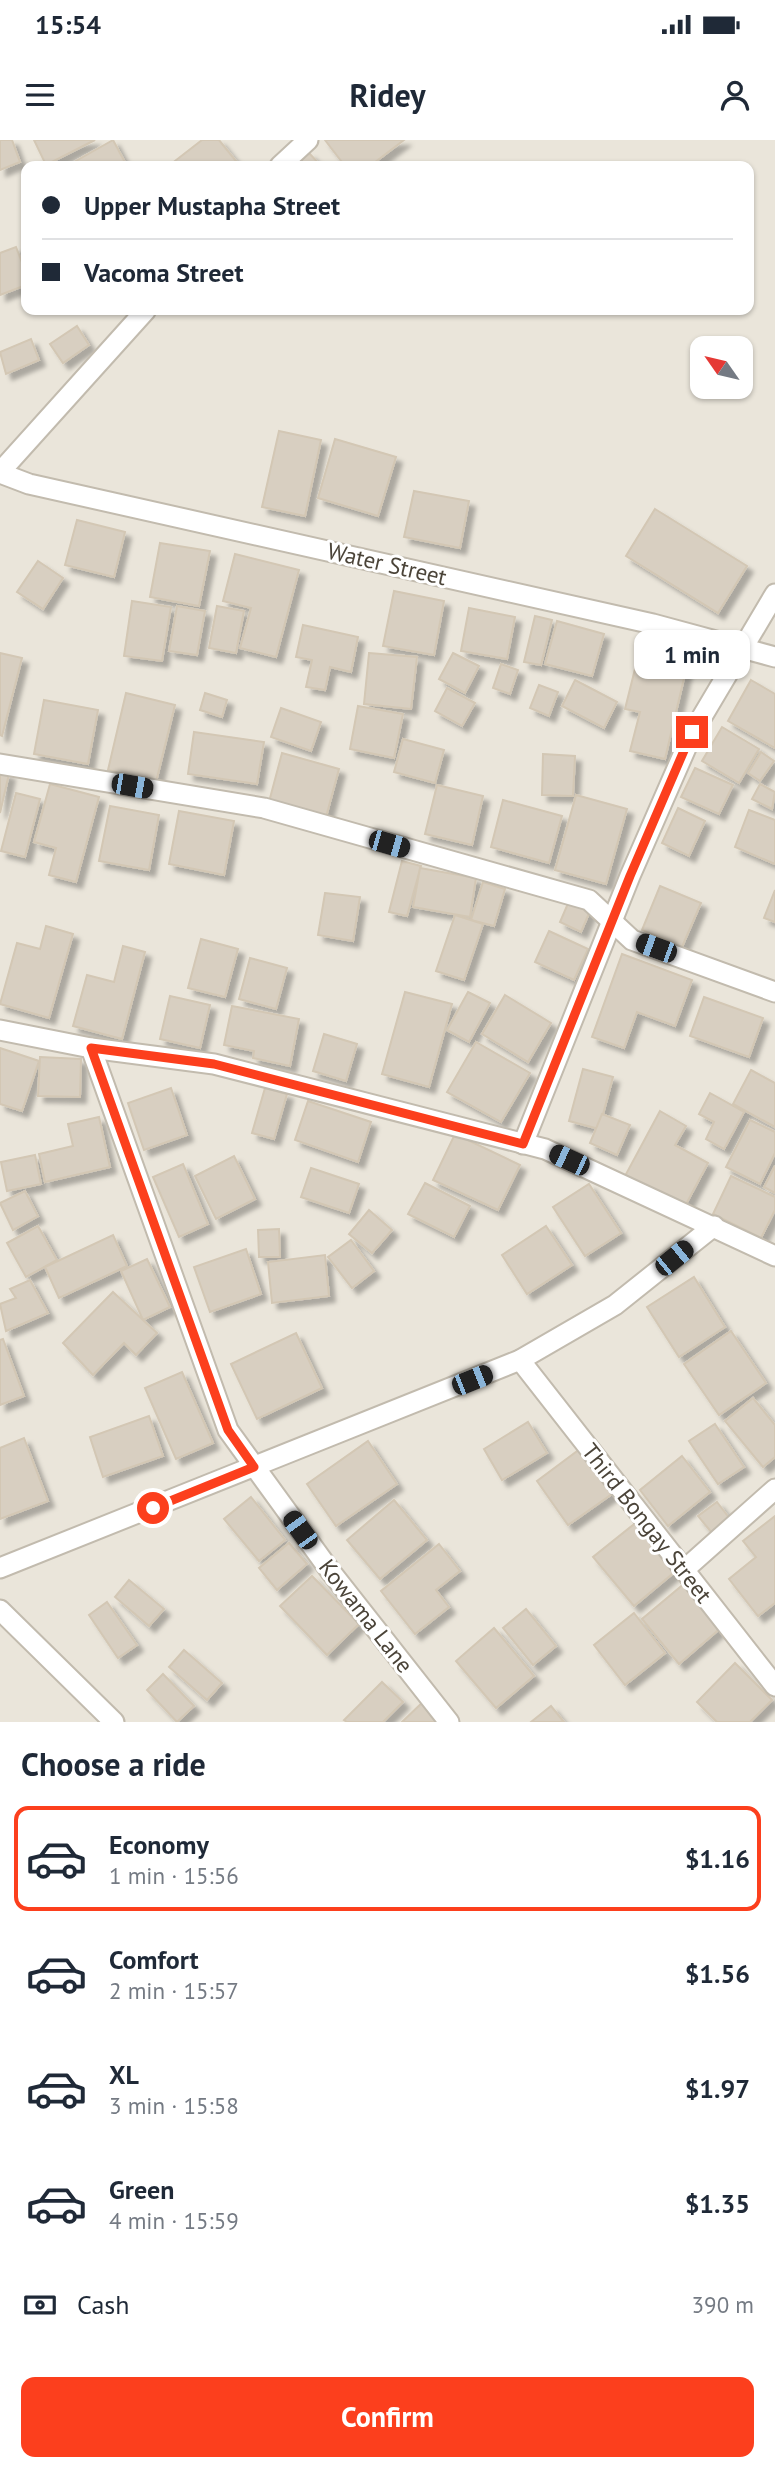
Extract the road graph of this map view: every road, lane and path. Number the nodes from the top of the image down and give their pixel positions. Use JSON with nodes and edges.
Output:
{"nodes":[{"id":1,"x":309,"y":140,"type":"edge"},
{"id":2,"x":286,"y":161,"type":"edge"},
{"id":3,"x":142,"y":315,"type":"edge"},
{"id":4,"x":1,"y":472,"type":"edge"},
{"id":5,"x":775,"y":594,"type":"edge"},
{"id":6,"x":742,"y":646,"type":"junction"},
{"id":7,"x":775,"y":657,"type":"edge"},
{"id":8,"x":0,"y":764,"type":"edge"},
{"id":9,"x":612,"y":921,"type":"junction"},
{"id":10,"x":775,"y":992,"type":"edge"},
{"id":11,"x":0,"y":1030,"type":"edge"},
{"id":12,"x":91,"y":1048,"type":"junction"},
{"id":13,"x":523,"y":1144,"type":"junction"},
{"id":14,"x":714,"y":1226,"type":"junction"},
{"id":15,"x":775,"y":1256,"type":"edge"},
{"id":16,"x":520,"y":1360,"type":"junction"},
{"id":17,"x":254,"y":1467,"type":"junction"},
{"id":18,"x":775,"y":1489,"type":"edge"},
{"id":19,"x":0,"y":1568,"type":"edge"},
{"id":20,"x":684,"y":1570,"type":"junction"},
{"id":21,"x":0,"y":1610,"type":"edge"},
{"id":22,"x":775,"y":1686,"type":"edge"},
{"id":23,"x":114,"y":1722,"type":"edge"},
{"id":24,"x":449,"y":1722,"type":"edge"}],
"edges":[{"from":1,"to":2,"type":"street"},
{"from":3,"to":4,"type":"street"},
{"from":4,"to":6,"type":"street","name":"Water Street"},
{"from":5,"to":6,"type":"street"},
{"from":6,"to":7,"type":"street","name":"Water Street"},
{"from":6,"to":9,"type":"street"},
{"from":8,"to":9,"type":"street"},
{"from":9,"to":10,"type":"street"},
{"from":9,"to":13,"type":"street"},
{"from":11,"to":12,"type":"street"},
{"from":12,"to":13,"type":"street"},
{"from":12,"to":17,"type":"street","name":"Kowama Lane"},
{"from":13,"to":14,"type":"street"},
{"from":14,"to":15,"type":"street"},
{"from":14,"to":16,"type":"street"},
{"from":16,"to":17,"type":"street"},
{"from":16,"to":20,"type":"street","name":"Third Bongay Street"},
{"from":17,"to":19,"type":"street"},
{"from":17,"to":24,"type":"street","name":"Kowama Lane"},
{"from":18,"to":20,"type":"street"},
{"from":20,"to":22,"type":"street","name":"Third Bongay Street"},
{"from":21,"to":23,"type":"street"}]}
